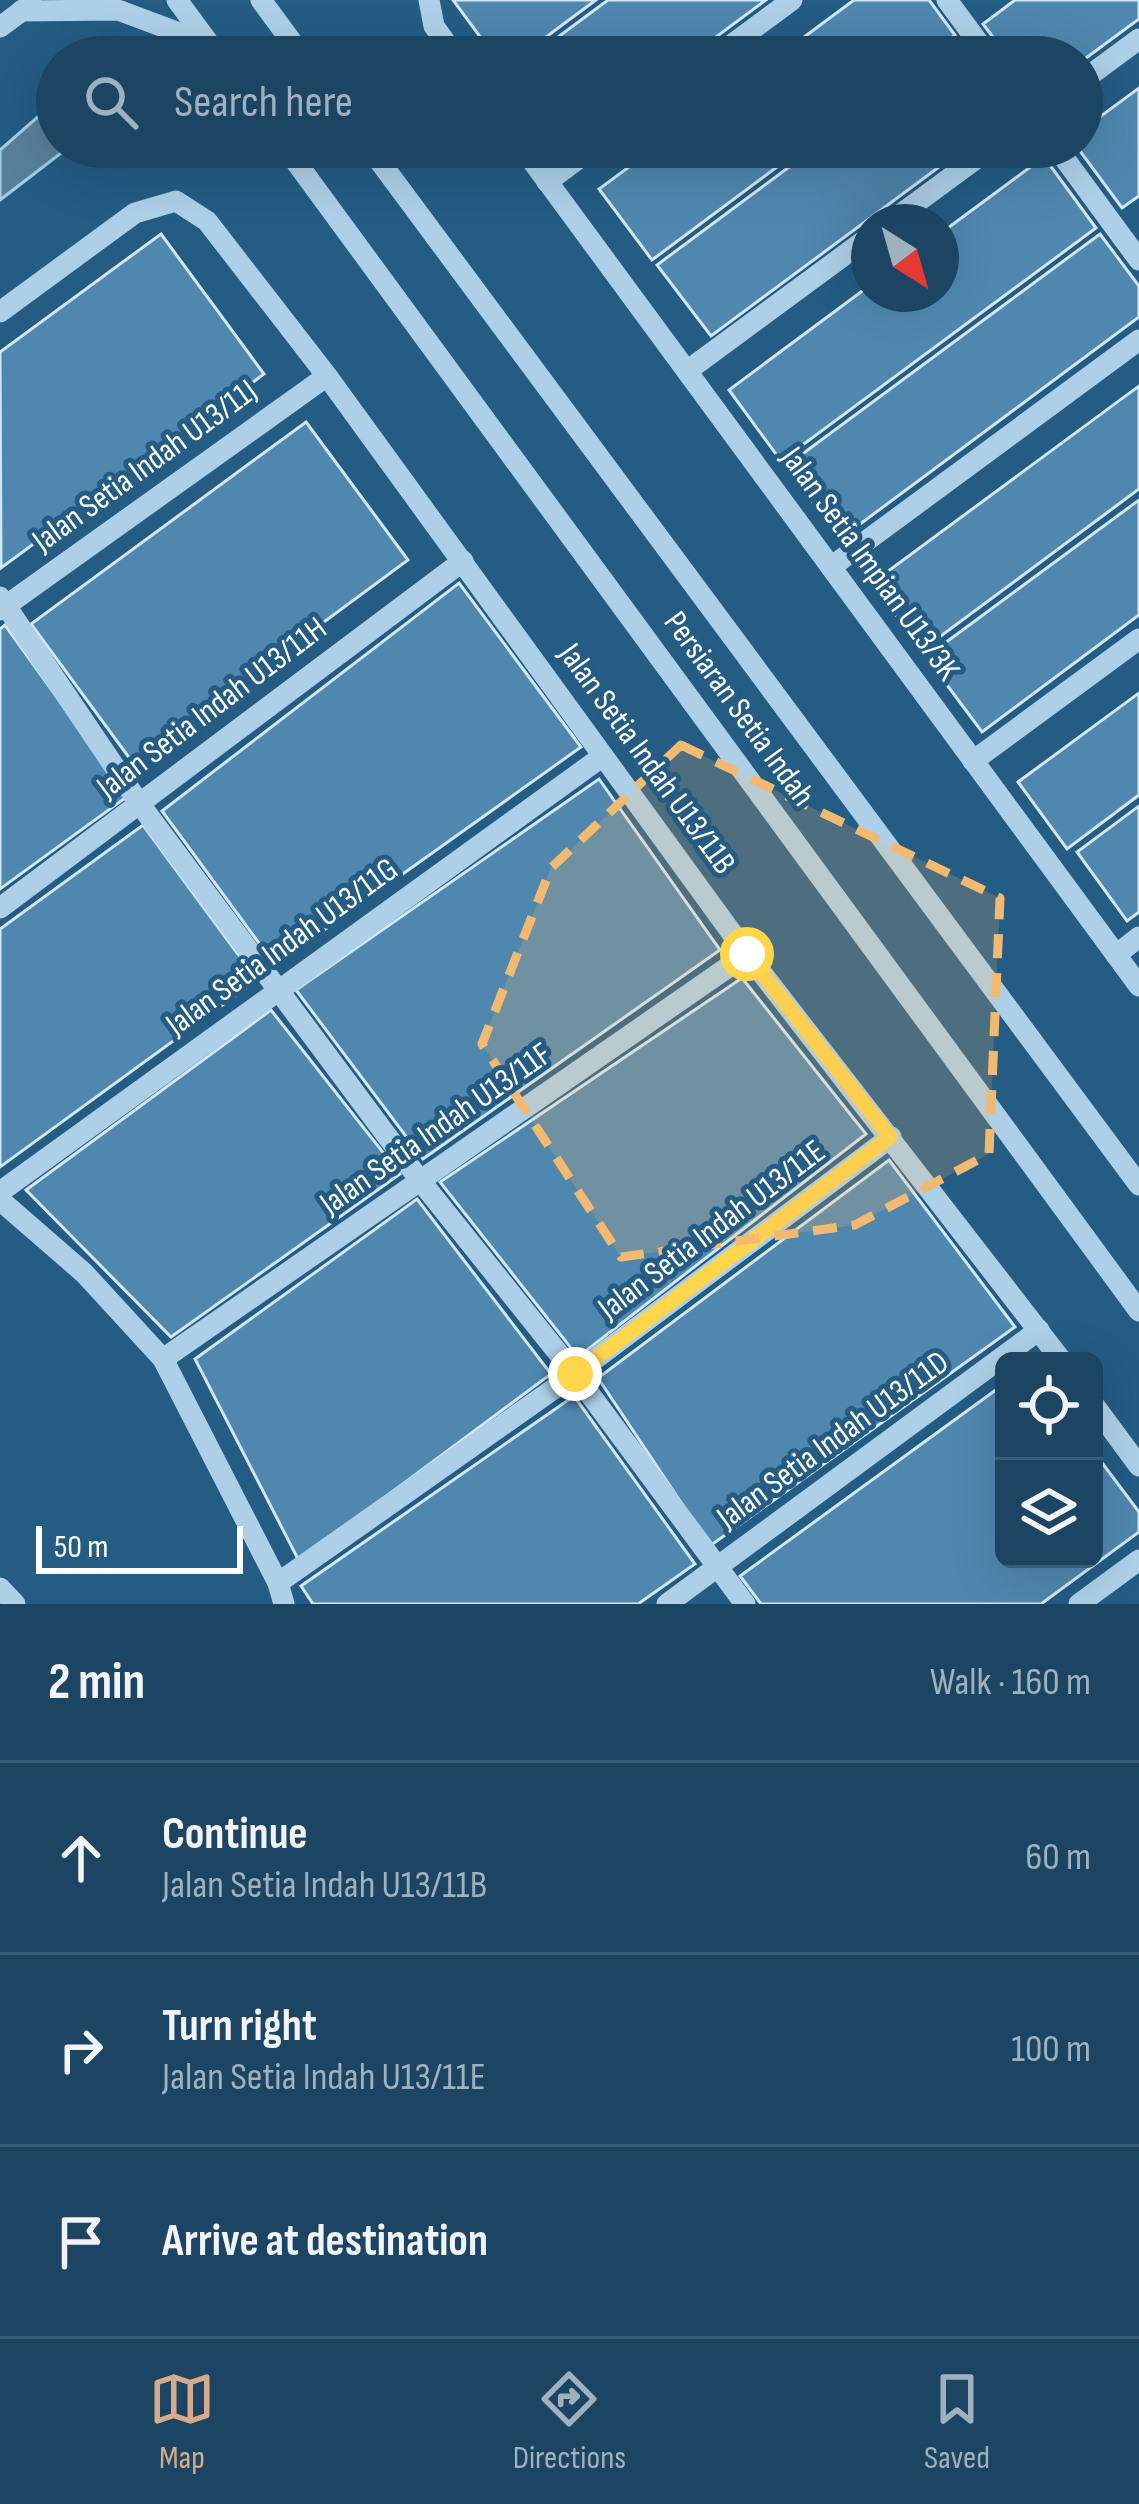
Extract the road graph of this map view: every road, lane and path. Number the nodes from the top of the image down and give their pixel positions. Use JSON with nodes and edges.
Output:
{"nodes":[{"id":1,"x":176,"y":0,"type":"edge"},
{"id":2,"x":429,"y":0,"type":"edge"},
{"id":3,"x":792,"y":0,"type":"edge"},
{"id":4,"x":947,"y":0,"type":"edge"},
{"id":5,"x":266,"y":4,"type":"edge"},
{"id":6,"x":29,"y":6,"type":"edge"},
{"id":7,"x":0,"y":27,"type":"edge"},
{"id":8,"x":179,"y":36,"type":"edge"},
{"id":9,"x":203,"y":36,"type":"edge"},
{"id":10,"x":288,"y":36,"type":"edge"},
{"id":11,"x":441,"y":36,"type":"edge"},
{"id":12,"x":743,"y":36,"type":"edge"},
{"id":13,"x":974,"y":36,"type":"edge"},
{"id":14,"x":1139,"y":39,"type":"edge"},
{"id":15,"x":1103,"y":66,"type":"edge"},
{"id":16,"x":300,"y":168,"type":"edge"},
{"id":17,"x":385,"y":168,"type":"edge"},
{"id":18,"x":537,"y":168,"type":"edge"},
{"id":19,"x":566,"y":168,"type":"edge"},
{"id":20,"x":963,"y":168,"type":"edge"},
{"id":21,"x":1071,"y":168,"type":"edge"},
{"id":22,"x":547,"y":182,"type":"junction"},
{"id":23,"x":914,"y":204,"type":"edge"},
{"id":24,"x":851,"y":251,"type":"edge"},
{"id":25,"x":1139,"y":260,"type":"edge"},
{"id":26,"x":0,"y":312,"type":"edge"},
{"id":27,"x":1139,"y":340,"type":"edge"},
{"id":28,"x":687,"y":371,"type":"junction"},
{"id":29,"x":327,"y":376,"type":"junction"},
{"id":30,"x":463,"y":561,"type":"junction"},
{"id":31,"x":831,"y":567,"type":"junction"},
{"id":32,"x":2,"y":604,"type":"edge"},
{"id":33,"x":1139,"y":639,"type":"edge"},
{"id":34,"x":604,"y":756,"type":"junction"},
{"id":35,"x":973,"y":760,"type":"junction"},
{"id":36,"x":140,"y":803,"type":"junction"},
{"id":37,"x":0,"y":908,"type":"edge"},
{"id":38,"x":1139,"y":938,"type":"edge"},
{"id":39,"x":747,"y":954,"type":"junction"},
{"id":40,"x":1116,"y":955,"type":"junction"},
{"id":41,"x":1139,"y":986,"type":"edge"},
{"id":42,"x":280,"y":990,"type":"junction"},
{"id":43,"x":890,"y":1137,"type":"junction"},
{"id":44,"x":419,"y":1179,"type":"junction"},
{"id":45,"x":1139,"y":1185,"type":"edge"},
{"id":46,"x":0,"y":1196,"type":"edge"},
{"id":47,"x":1139,"y":1311,"type":"edge"},
{"id":48,"x":1039,"y":1330,"type":"junction"},
{"id":49,"x":1055,"y":1352,"type":"edge"},
{"id":50,"x":163,"y":1359,"type":"junction"},
{"id":51,"x":575,"y":1374,"type":"junction"},
{"id":52,"x":1103,"y":1417,"type":"edge"},
{"id":53,"x":1139,"y":1466,"type":"edge"},
{"id":54,"x":1139,"y":1560,"type":"edge"},
{"id":55,"x":716,"y":1566,"type":"junction"},
{"id":56,"x":0,"y":1588,"type":"edge"},
{"id":57,"x":281,"y":1593,"type":"edge"},
{"id":58,"x":15,"y":1604,"type":"edge"},
{"id":59,"x":667,"y":1604,"type":"edge"},
{"id":60,"x":746,"y":1604,"type":"edge"},
{"id":61,"x":1078,"y":1604,"type":"edge"}],
"edges":[{"from":1,"to":9,"type":"street"},
{"from":2,"to":11,"type":"street"},
{"from":3,"to":12,"type":"street"},
{"from":4,"to":13,"type":"street"},
{"from":5,"to":10,"type":"street"},
{"from":6,"to":7,"type":"street"},
{"from":6,"to":8,"type":"street"},
{"from":14,"to":15,"type":"street"},
{"from":16,"to":47,"type":"street","name":"Persiaran Setia Indah"},
{"from":17,"to":45,"type":"street","name":"Persiaran Setia Indah"},
{"from":18,"to":22,"type":"street","name":"Jalan Setia Impian U13/3K"},
{"from":19,"to":22,"type":"street"},
{"from":20,"to":23,"type":"street"},
{"from":21,"to":25,"type":"street"},
{"from":22,"to":28,"type":"street","name":"Jalan Setia Impian U13/3K"},
{"from":24,"to":28,"type":"street"},
{"from":26,"to":29,"type":"street","name":"Jalan Setia Indah U13/11B"},
{"from":27,"to":31,"type":"street"},
{"from":28,"to":31,"type":"street","name":"Jalan Setia Impian U13/3K"},
{"from":29,"to":30,"type":"street","name":"Jalan Setia Indah U13/11B"},
{"from":29,"to":32,"type":"street","name":"Jalan Setia Indah U13/11J"},
{"from":30,"to":34,"type":"street","name":"Jalan Setia Indah U13/11B"},
{"from":30,"to":36,"type":"street","name":"Jalan Setia Indah U13/11H"},
{"from":31,"to":35,"type":"street","name":"Jalan Setia Impian U13/3K"},
{"from":32,"to":36,"type":"street"},
{"from":33,"to":35,"type":"street"},
{"from":34,"to":39,"type":"street","name":"Jalan Setia Indah U13/11B"},
{"from":34,"to":42,"type":"street","name":"Jalan Setia Indah U13/11G"},
{"from":35,"to":40,"type":"street","name":"Jalan Setia Impian U13/3K"},
{"from":36,"to":37,"type":"street","name":"Jalan Setia Indah U13/11H"},
{"from":36,"to":42,"type":"street"},
{"from":38,"to":40,"type":"street"},
{"from":39,"to":43,"type":"street","name":"Jalan Setia Indah U13/11B"},
{"from":39,"to":44,"type":"street","name":"Jalan Setia Indah U13/11F"},
{"from":40,"to":41,"type":"street","name":"Jalan Setia Impian U13/3K"},
{"from":42,"to":44,"type":"street"},
{"from":42,"to":46,"type":"street","name":"Jalan Setia Indah U13/11G"},
{"from":43,"to":48,"type":"street","name":"Jalan Setia Indah U13/11B"},
{"from":43,"to":51,"type":"street","name":"Jalan Setia Indah U13/11E"},
{"from":44,"to":50,"type":"street","name":"Jalan Setia Indah U13/11F"},
{"from":44,"to":51,"type":"street"},
{"from":46,"to":50,"type":"street"},
{"from":48,"to":49,"type":"street","name":"Jalan Setia Indah U13/11B"},
{"from":48,"to":55,"type":"street","name":"Jalan Setia Indah U13/11D"},
{"from":50,"to":57,"type":"street"},
{"from":51,"to":55,"type":"street"},
{"from":51,"to":57,"type":"street","name":"Jalan Setia Indah U13/11E"},
{"from":52,"to":53,"type":"street"},
{"from":54,"to":61,"type":"street"},
{"from":55,"to":59,"type":"street","name":"Jalan Setia Indah U13/11D"},
{"from":55,"to":60,"type":"street"},
{"from":56,"to":58,"type":"street"}]}
